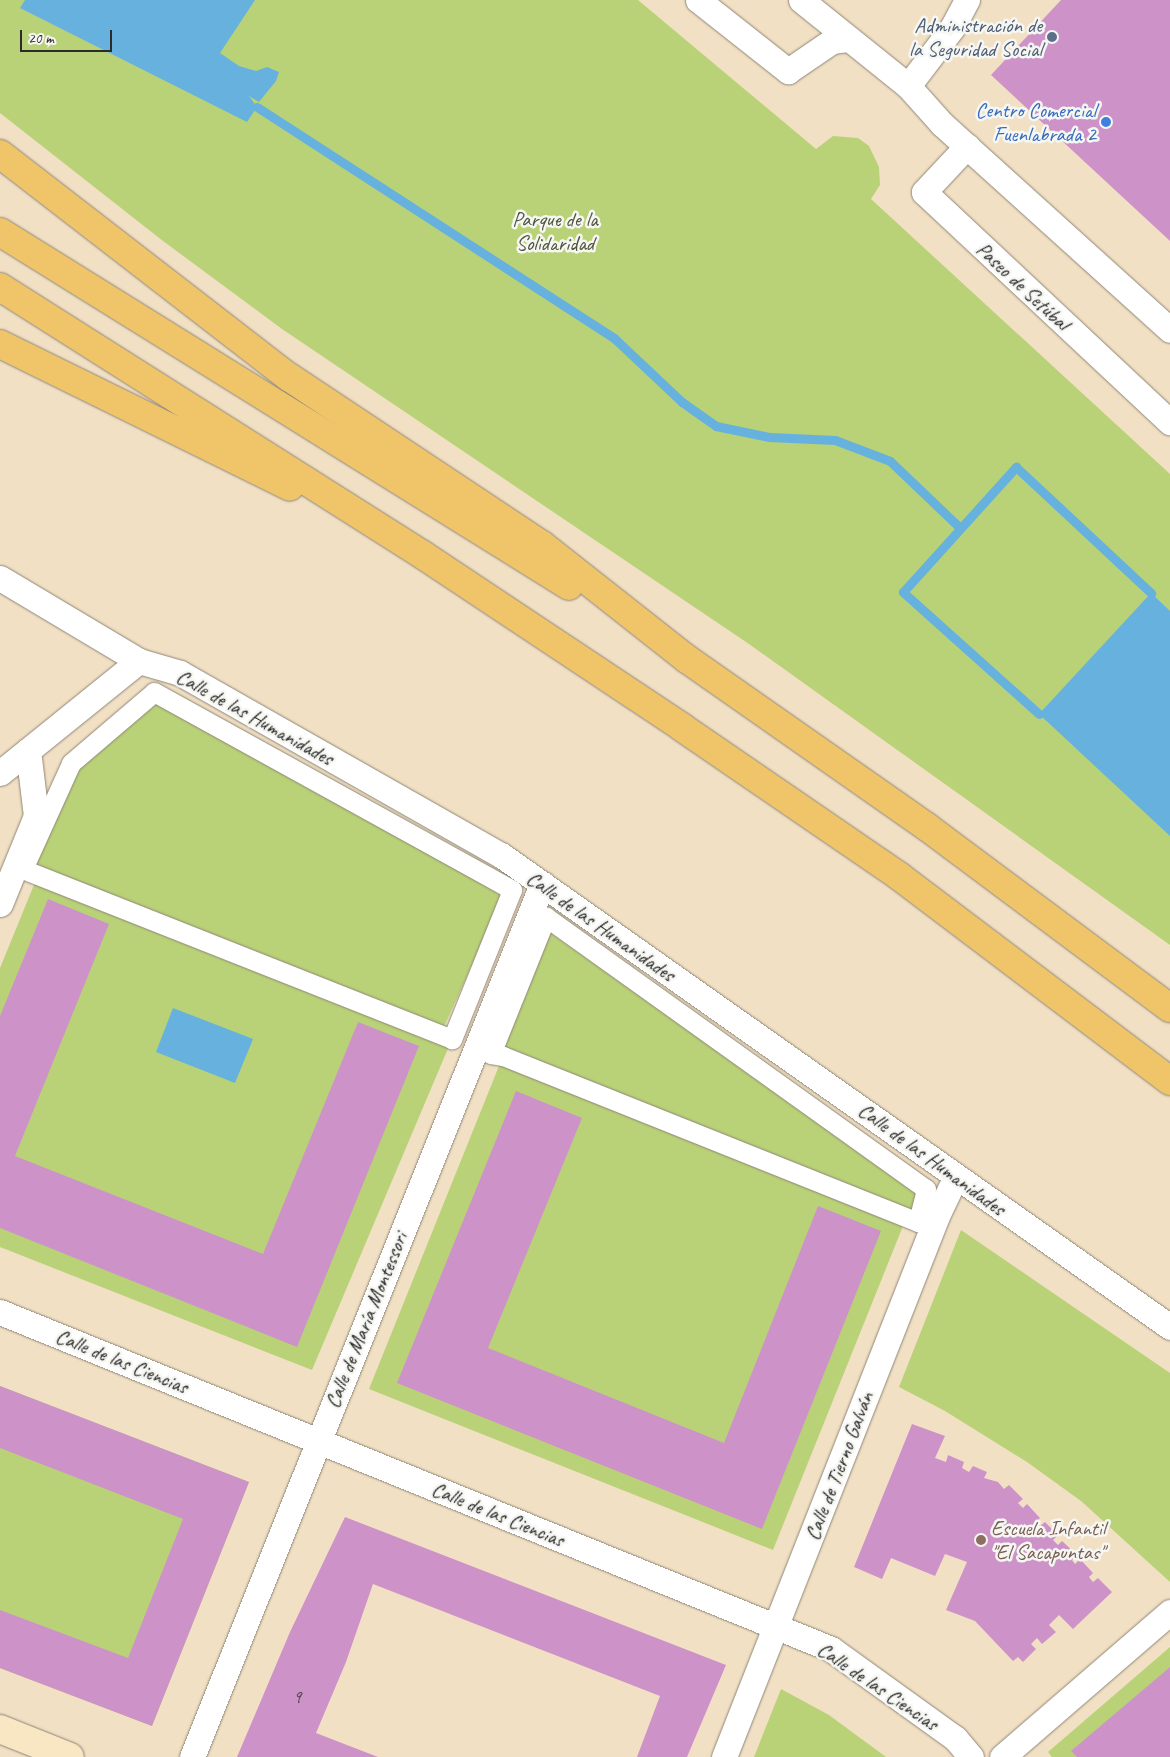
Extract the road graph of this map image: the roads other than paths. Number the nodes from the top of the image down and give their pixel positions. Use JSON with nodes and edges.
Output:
{"nodes":[{"id":1,"x":698,"y":0,"type":"edge"},
{"id":2,"x":801,"y":0,"type":"edge"},
{"id":3,"x":967,"y":0,"type":"edge"},
{"id":4,"x":849,"y":39,"type":"junction"},
{"id":5,"x":908,"y":86,"type":"junction"},
{"id":6,"x":967,"y":146,"type":"junction"},
{"id":7,"x":0,"y":154,"type":"edge"},
{"id":8,"x":0,"y":232,"type":"edge"},
{"id":9,"x":0,"y":287,"type":"edge"},
{"id":10,"x":1170,"y":330,"type":"edge"},
{"id":11,"x":0,"y":344,"type":"edge"},
{"id":12,"x":1170,"y":422,"type":"edge"},
{"id":13,"x":423,"y":555,"type":"junction"},
{"id":14,"x":0,"y":578,"type":"edge"},
{"id":15,"x":687,"y":659,"type":"junction"},
{"id":16,"x":139,"y":661,"type":"junction"},
{"id":17,"x":28,"y":750,"type":"junction"},
{"id":18,"x":0,"y":773,"type":"edge"},
{"id":19,"x":23,"y":869,"type":"joint"},
{"id":20,"x":542,"y":884,"type":"junction"},
{"id":21,"x":0,"y":904,"type":"edge"},
{"id":22,"x":1170,"y":1008,"type":"edge"},
{"id":23,"x":1170,"y":1081,"type":"edge"},
{"id":24,"x":956,"y":1176,"type":"junction"},
{"id":25,"x":918,"y":1222,"type":"joint"},
{"id":26,"x":0,"y":1312,"type":"edge"},
{"id":27,"x":1170,"y":1327,"type":"edge"},
{"id":28,"x":318,"y":1441,"type":"junction"},
{"id":29,"x":1170,"y":1612,"type":"edge"},
{"id":30,"x":776,"y":1627,"type":"junction"},
{"id":31,"x":0,"y":1729,"type":"edge"},
{"id":32,"x":70,"y":1757,"type":"edge"},
{"id":33,"x":192,"y":1757,"type":"edge"},
{"id":34,"x":724,"y":1757,"type":"edge"},
{"id":35,"x":970,"y":1757,"type":"edge"},
{"id":36,"x":1002,"y":1757,"type":"edge"}],
"edges":[{"from":1,"to":4,"type":"street"},
{"from":2,"to":4,"type":"street"},
{"from":3,"to":5,"type":"street"},
{"from":4,"to":5,"type":"street"},
{"from":5,"to":6,"type":"street"},
{"from":6,"to":10,"type":"street"},
{"from":6,"to":12,"type":"street","name":"Paseo de Setúbal"},
{"from":7,"to":15,"type":"highway"},
{"from":8,"to":15,"type":"highway"},
{"from":9,"to":13,"type":"highway"},
{"from":11,"to":13,"type":"highway"},
{"from":13,"to":23,"type":"highway"},
{"from":14,"to":16,"type":"street","name":"Calle de las Humanidades"},
{"from":15,"to":22,"type":"highway"},
{"from":16,"to":17,"type":"street"},
{"from":16,"to":20,"type":"street","name":"Calle de las Humanidades"},
{"from":17,"to":18,"type":"street"},
{"from":17,"to":21,"type":"street"},
{"from":19,"to":19,"type":"street"},
{"from":20,"to":24,"type":"street","name":"Calle de las Humanidades"},
{"from":20,"to":28,"type":"street","name":"Calle de María Montessori"},
{"from":24,"to":27,"type":"street","name":"Calle de las Humanidades"},
{"from":24,"to":30,"type":"street","name":"Calle de Tierno Galván"},
{"from":25,"to":25,"type":"street"},
{"from":26,"to":28,"type":"street","name":"Calle de las Ciencias"},
{"from":28,"to":30,"type":"street","name":"Calle de las Ciencias"},
{"from":28,"to":33,"type":"street","name":"Calle de María Montessori"},
{"from":29,"to":36,"type":"street"},
{"from":30,"to":34,"type":"street","name":"Calle de Tierno Galván"},
{"from":30,"to":35,"type":"street","name":"Calle de las Ciencias"},
{"from":31,"to":32,"type":"main road"}]}
